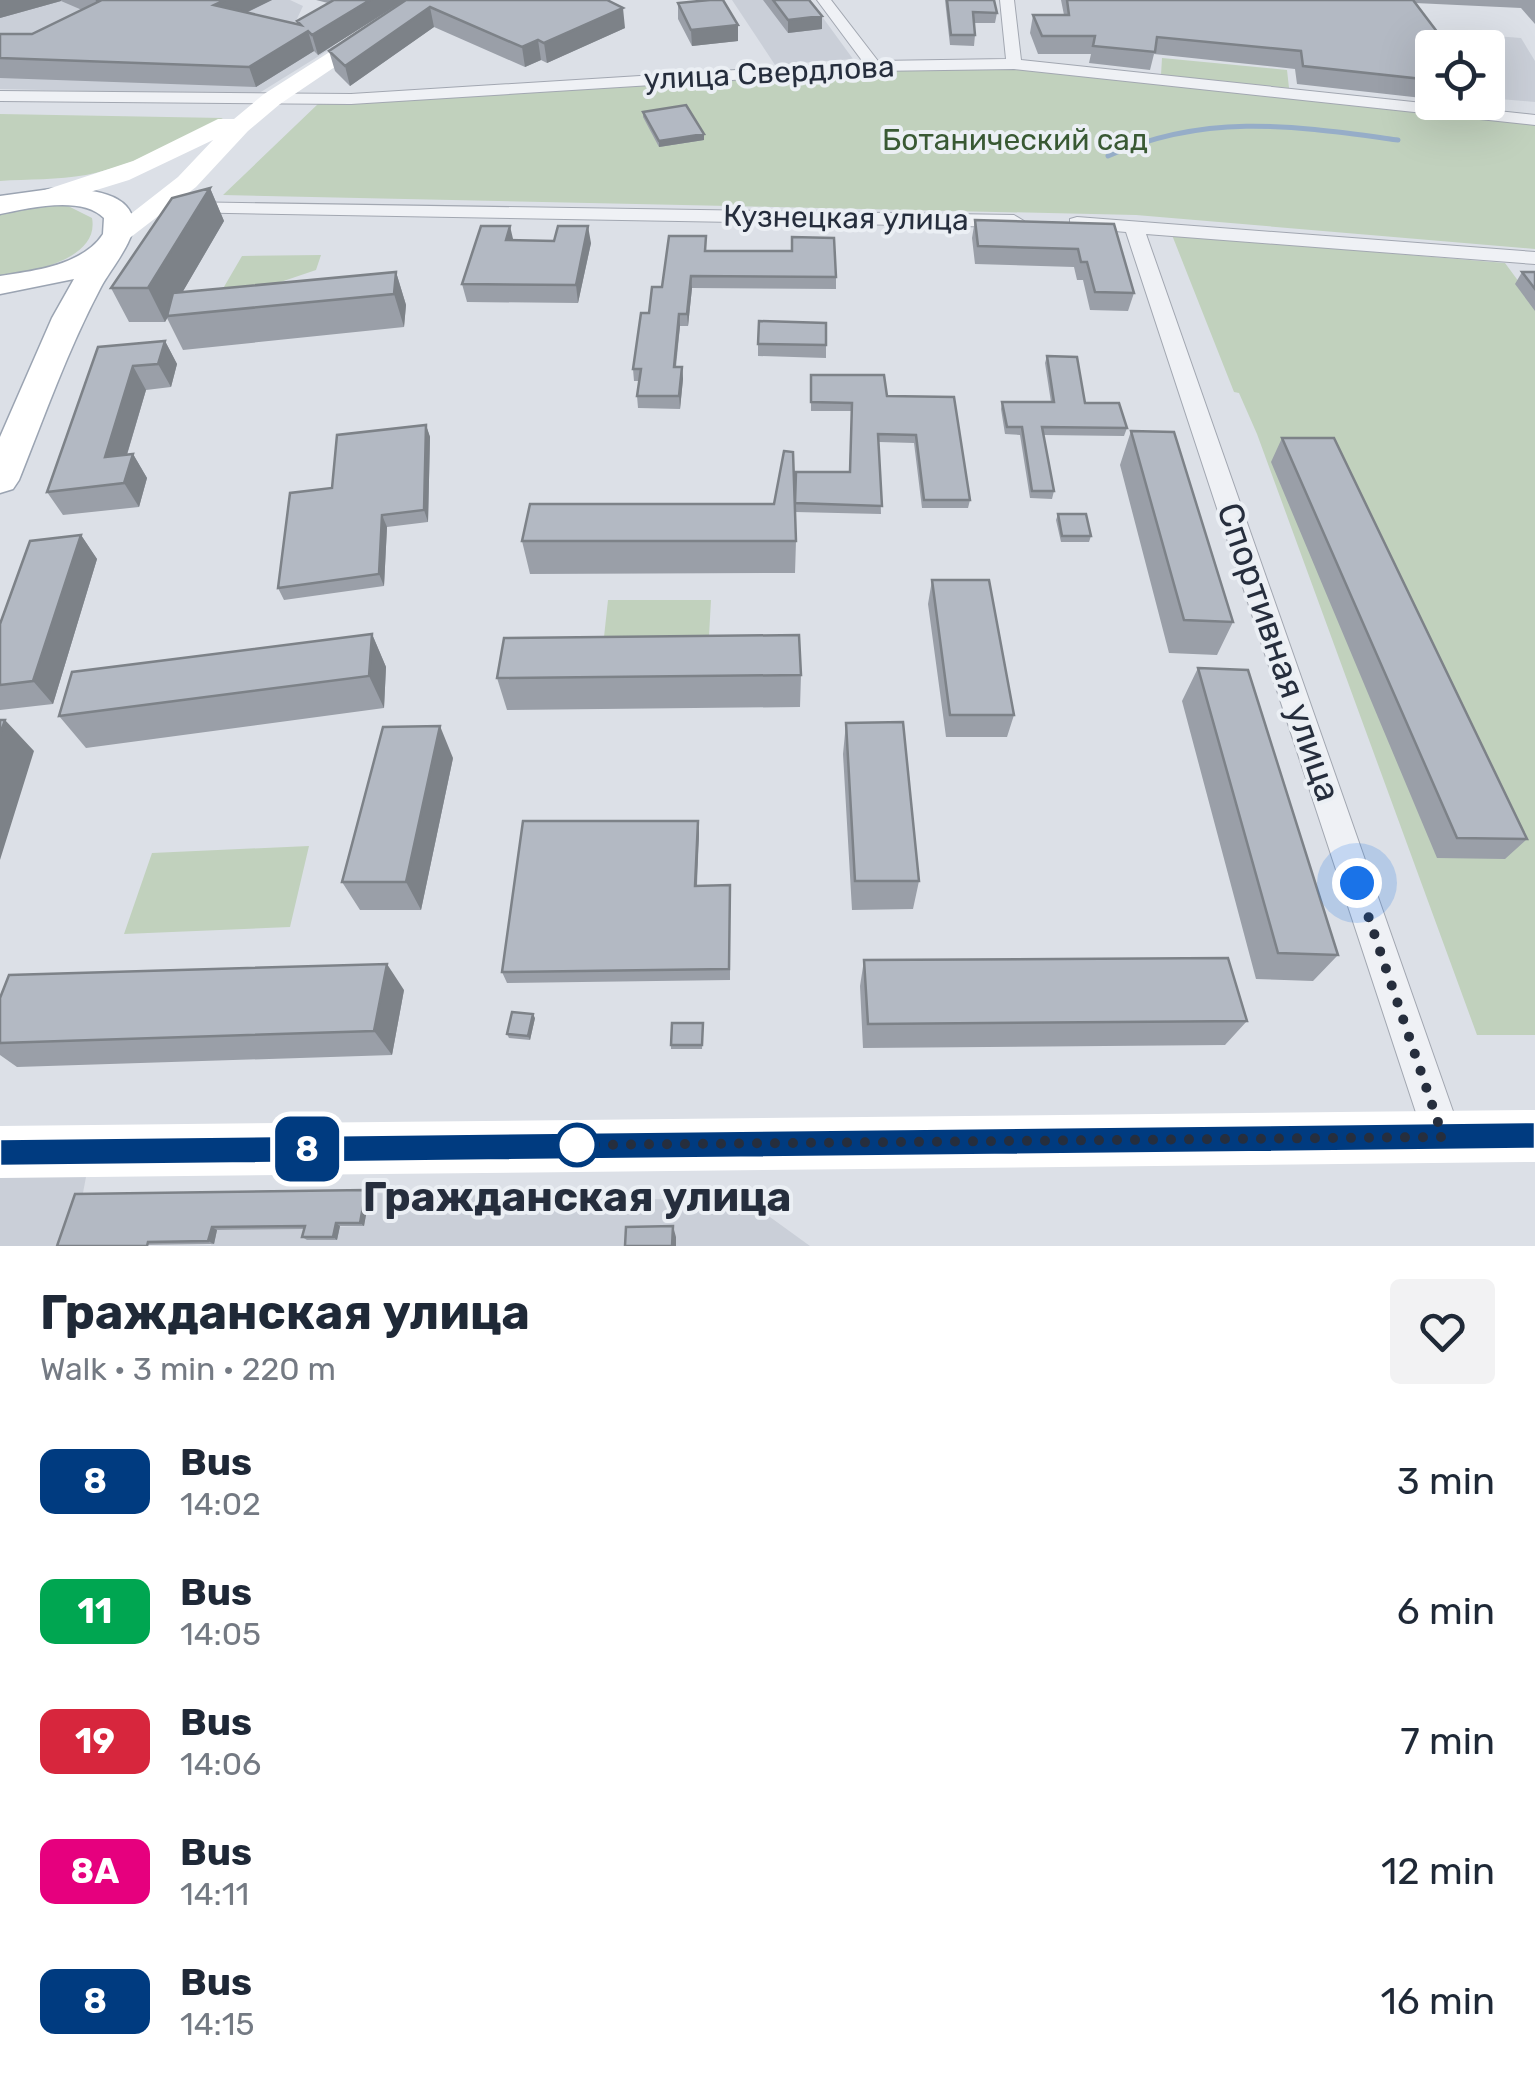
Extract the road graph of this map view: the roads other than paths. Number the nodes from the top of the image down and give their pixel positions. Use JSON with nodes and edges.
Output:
{"nodes":[{"id":1,"x":424,"y":0,"type":"edge"},
{"id":2,"x":824,"y":0,"type":"edge"},
{"id":3,"x":1007,"y":0,"type":"edge"},
{"id":4,"x":1014,"y":64,"type":"junction"},
{"id":5,"x":874,"y":66,"type":"junction"},
{"id":6,"x":0,"y":96,"type":"edge"},
{"id":7,"x":272,"y":98,"type":"junction"},
{"id":8,"x":1535,"y":120,"type":"edge"},
{"id":9,"x":19,"y":199,"type":"edge"},
{"id":10,"x":156,"y":204,"type":"junction"},
{"id":11,"x":1133,"y":225,"type":"junction"},
{"id":12,"x":112,"y":242,"type":"junction"},
{"id":13,"x":1535,"y":258,"type":"edge"},
{"id":14,"x":0,"y":287,"type":"edge"},
{"id":15,"x":68,"y":318,"type":"junction"},
{"id":16,"x":0,"y":480,"type":"edge"},
{"id":17,"x":1535,"y":1136,"type":"edge"},
{"id":18,"x":1443,"y":1137,"type":"junction"},
{"id":19,"x":0,"y":1152,"type":"edge"}],
"edges":[{"from":1,"to":7,"type":"main road"},
{"from":2,"to":5,"type":"street"},
{"from":3,"to":4,"type":"street"},
{"from":4,"to":5,"type":"street","name":"улица Свердлова"},
{"from":4,"to":8,"type":"street","name":"улица Свердлова"},
{"from":5,"to":7,"type":"street","name":"улица Свердлова"},
{"from":6,"to":7,"type":"street","name":"улица Свердлова"},
{"from":7,"to":9,"type":"main road"},
{"from":7,"to":10,"type":"main road"},
{"from":9,"to":12,"type":"main road"},
{"from":10,"to":11,"type":"street","name":"Кузнецкая улица"},
{"from":10,"to":12,"type":"main road"},
{"from":11,"to":13,"type":"street","name":"Кузнецкая улица"},
{"from":11,"to":18,"type":"street","name":"Спортивная улица"},
{"from":12,"to":14,"type":"main road"},
{"from":12,"to":15,"type":"main road"},
{"from":14,"to":15,"type":"main road"},
{"from":15,"to":16,"type":"main road"},
{"from":17,"to":18,"type":"main road"},
{"from":18,"to":19,"type":"main road"}]}
